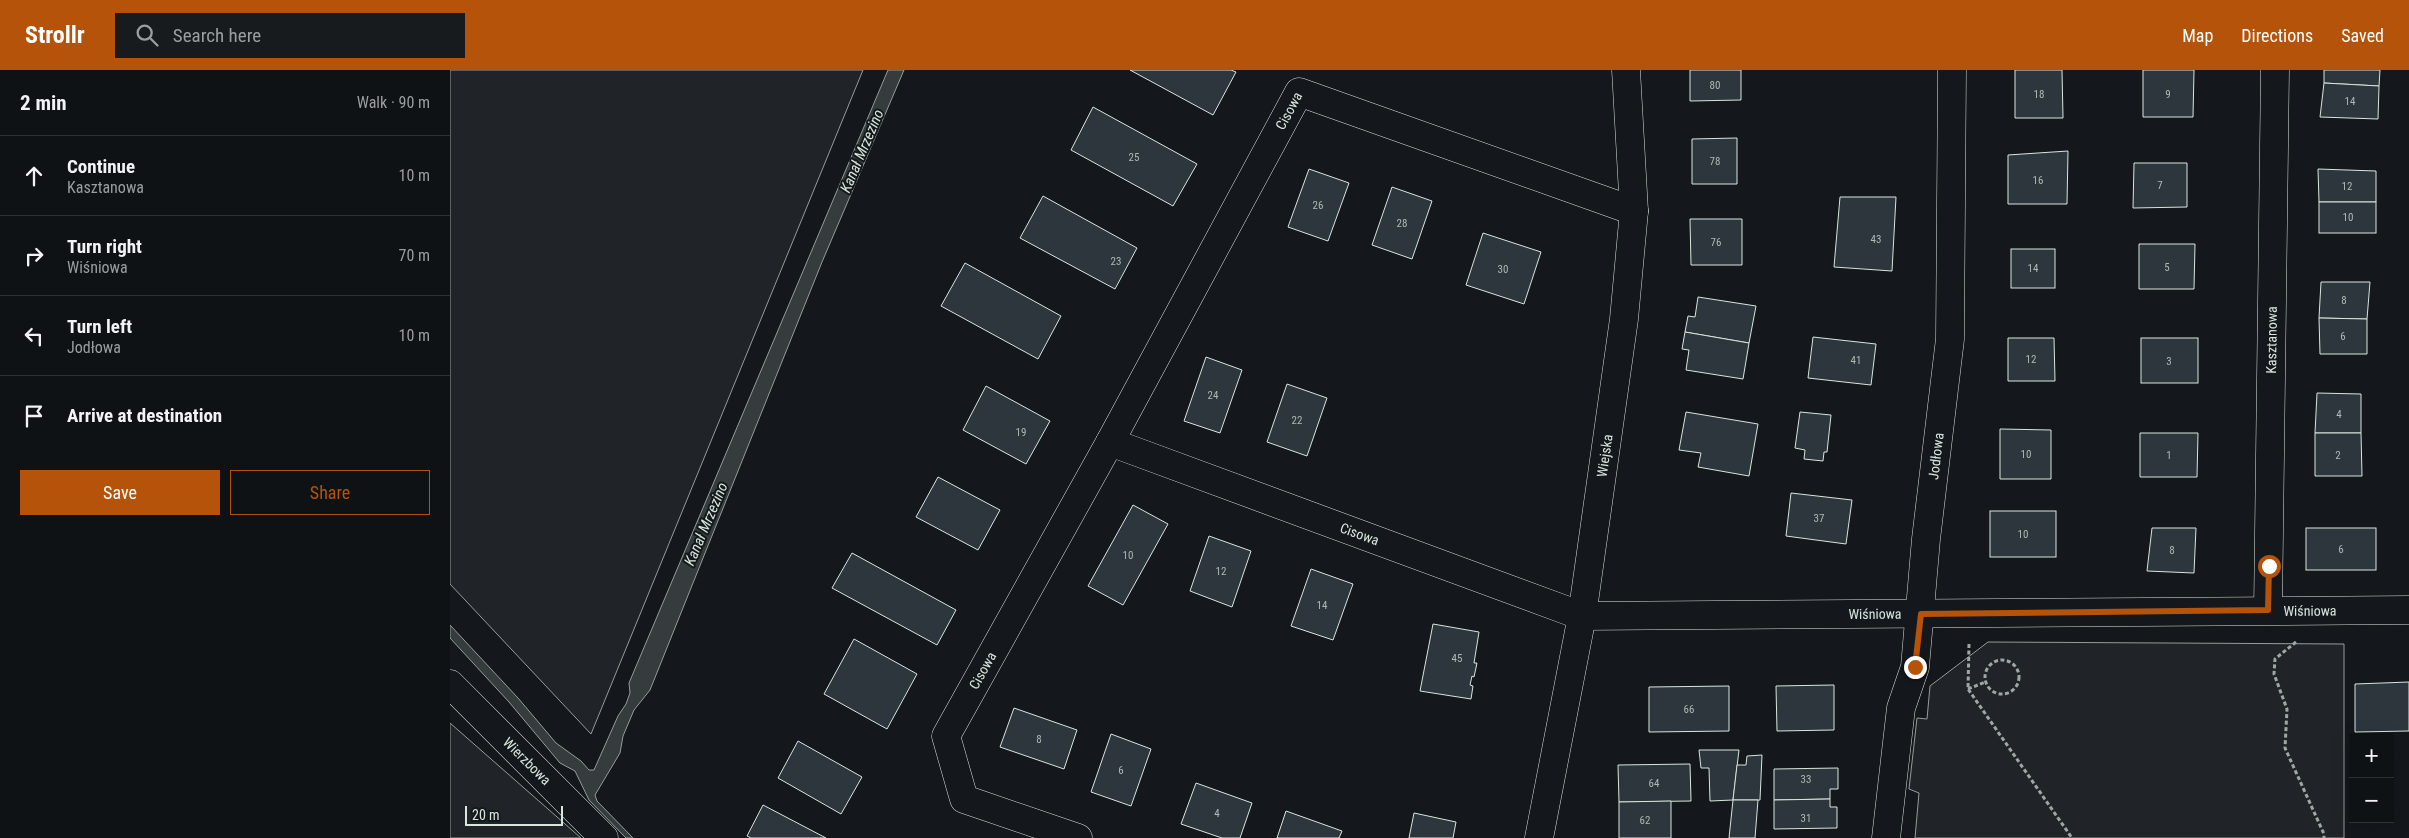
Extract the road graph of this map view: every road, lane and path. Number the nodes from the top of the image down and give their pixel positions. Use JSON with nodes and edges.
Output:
{"nodes":[{"id":1,"x":1626,"y":70,"type":"edge"},
{"id":2,"x":1952,"y":70,"type":"edge"},
{"id":3,"x":2275,"y":70,"type":"edge"},
{"id":4,"x":1634,"y":212,"type":"junction"},
{"id":5,"x":1110,"y":442,"type":"junction"},
{"id":6,"x":2268,"y":610,"type":"junction"},
{"id":7,"x":2304,"y":610,"type":"junction"},
{"id":8,"x":2409,"y":610,"type":"edge"},
{"id":9,"x":1971,"y":613,"type":"junction"},
{"id":10,"x":1921,"y":614,"type":"junction"},
{"id":11,"x":1582,"y":616,"type":"junction"},
{"id":12,"x":1985,"y":682,"type":"junction"},
{"id":13,"x":450,"y":684,"type":"edge"},
{"id":14,"x":1968,"y":689,"type":"junction"},
{"id":15,"x":2071,"y":836,"type":"edge"},
{"id":16,"x":604,"y":838,"type":"edge"},
{"id":17,"x":1078,"y":838,"type":"edge"},
{"id":18,"x":1539,"y":838,"type":"edge"},
{"id":19,"x":1886,"y":838,"type":"edge"},
{"id":20,"x":2066,"y":838,"type":"edge"},
{"id":21,"x":2324,"y":838,"type":"edge"}],
"edges":[{"from":1,"to":4,"type":"street","name":"Wiejska"},
{"from":2,"to":10,"type":"street","name":"Jodłowa"},
{"from":3,"to":6,"type":"street","name":"Kasztanowa"},
{"from":4,"to":5,"type":"street","name":"Cisowa"},
{"from":4,"to":11,"type":"street","name":"Wiejska"},
{"from":5,"to":11,"type":"street","name":"Cisowa"},
{"from":5,"to":17,"type":"street","name":"Cisowa"},
{"from":6,"to":7,"type":"street","name":"Wiśniowa"},
{"from":6,"to":9,"type":"street","name":"Wiśniowa"},
{"from":7,"to":8,"type":"street","name":"Wiśniowa"},
{"from":7,"to":21,"type":"path"},
{"from":9,"to":10,"type":"street","name":"Wiśniowa"},
{"from":9,"to":14,"type":"path"},
{"from":10,"to":11,"type":"street","name":"Wiśniowa"},
{"from":10,"to":19,"type":"street","name":"Jodłowa"},
{"from":11,"to":18,"type":"street","name":"Wiejska"},
{"from":12,"to":12,"type":"path"},
{"from":12,"to":14,"type":"path"},
{"from":13,"to":16,"type":"street","name":"Wierzbowa"},
{"from":14,"to":15,"type":"path"},
{"from":15,"to":20,"type":"path"}]}
